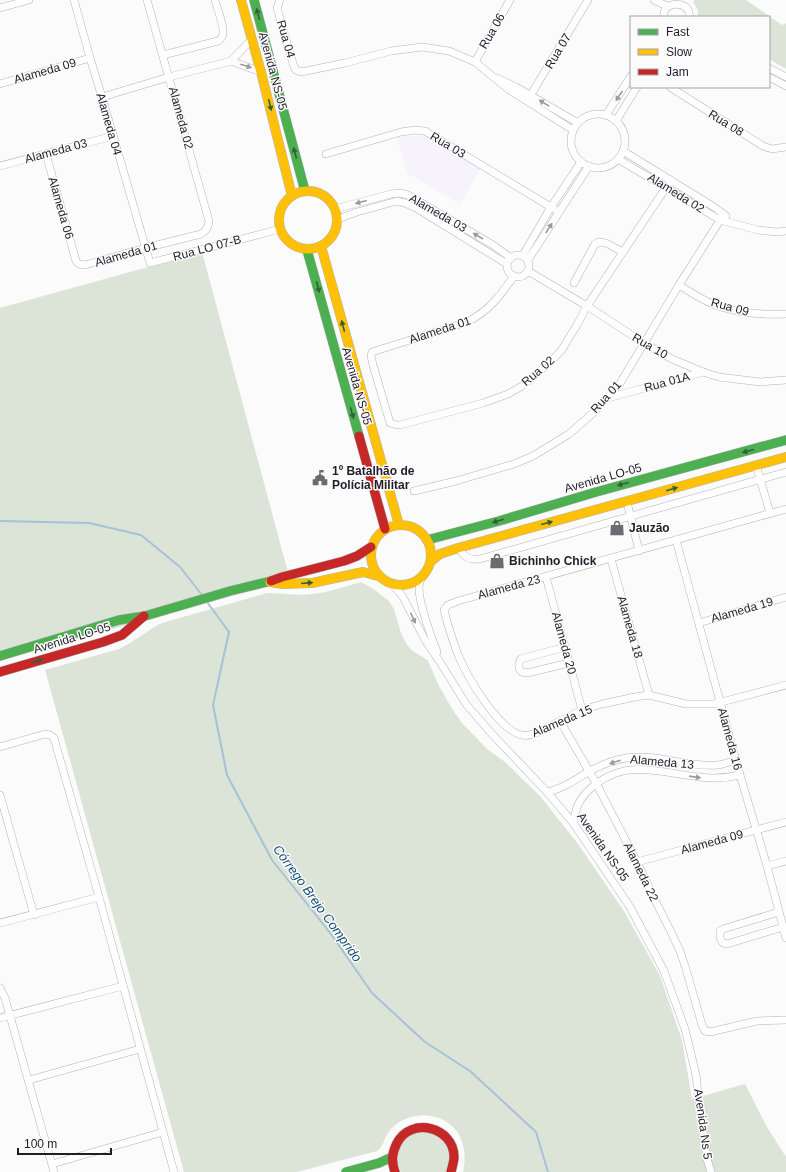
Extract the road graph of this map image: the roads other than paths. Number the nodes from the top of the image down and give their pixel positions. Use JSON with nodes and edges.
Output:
{"nodes":[{"id":1,"x":29,"y":0,"type":"edge"},
{"id":2,"x":74,"y":0,"type":"edge"},
{"id":3,"x":147,"y":0,"type":"edge"},
{"id":4,"x":215,"y":0,"type":"edge"},
{"id":5,"x":241,"y":0,"type":"edge"},
{"id":6,"x":254,"y":0,"type":"edge"},
{"id":7,"x":280,"y":0,"type":"edge"},
{"id":8,"x":510,"y":0,"type":"edge"},
{"id":9,"x":588,"y":0,"type":"edge"},
{"id":10,"x":654,"y":0,"type":"edge"},
{"id":11,"x":682,"y":1,"type":"edge"},
{"id":12,"x":666,"y":6,"type":"junction"},
{"id":13,"x":0,"y":8,"type":"edge"},
{"id":14,"x":664,"y":16,"type":"edge"},
{"id":15,"x":689,"y":16,"type":"edge"},
{"id":16,"x":252,"y":39,"type":"junction"},
{"id":17,"x":163,"y":56,"type":"junction"},
{"id":18,"x":90,"y":58,"type":"junction"},
{"id":19,"x":231,"y":61,"type":"junction"},
{"id":20,"x":474,"y":62,"type":"junction"},
{"id":21,"x":770,"y":69,"type":"edge"},
{"id":22,"x":262,"y":72,"type":"junction"},
{"id":23,"x":169,"y":77,"type":"junction"},
{"id":24,"x":786,"y":77,"type":"edge"},
{"id":25,"x":630,"y":78,"type":"edge"},
{"id":26,"x":770,"y":78,"type":"edge"},
{"id":27,"x":0,"y":84,"type":"edge"},
{"id":28,"x":786,"y":86,"type":"edge"},
{"id":29,"x":636,"y":88,"type":"edge"},
{"id":30,"x":672,"y":88,"type":"edge"},
{"id":31,"x":102,"y":97,"type":"junction"},
{"id":32,"x":529,"y":98,"type":"junction"},
{"id":33,"x":606,"y":115,"type":"junction"},
{"id":34,"x":616,"y":120,"type":"junction"},
{"id":35,"x":578,"y":123,"type":"junction"},
{"id":36,"x":573,"y":130,"type":"junction"},
{"id":37,"x":113,"y":136,"type":"junction"},
{"id":38,"x":786,"y":147,"type":"edge"},
{"id":39,"x":623,"y":151,"type":"junction"},
{"id":40,"x":46,"y":154,"type":"junction"},
{"id":41,"x":326,"y":154,"type":"dead end"},
{"id":42,"x":618,"y":159,"type":"junction"},
{"id":43,"x":581,"y":162,"type":"junction"},
{"id":44,"x":0,"y":166,"type":"edge"},
{"id":45,"x":589,"y":166,"type":"junction"},
{"id":46,"x":671,"y":180,"type":"junction"},
{"id":47,"x":666,"y":187,"type":"junction"},
{"id":48,"x":305,"y":191,"type":"junction"},
{"id":49,"x":292,"y":196,"type":"junction"},
{"id":50,"x":551,"y":207,"type":"junction"},
{"id":51,"x":335,"y":209,"type":"junction"},
{"id":52,"x":559,"y":212,"type":"junction"},
{"id":53,"x":722,"y":217,"type":"junction"},
{"id":54,"x":338,"y":219,"type":"junction"},
{"id":55,"x":280,"y":229,"type":"junction"},
{"id":56,"x":786,"y":231,"type":"edge"},
{"id":57,"x":201,"y":234,"type":"joint"},
{"id":58,"x":321,"y":246,"type":"junction"},
{"id":59,"x":145,"y":248,"type":"junction"},
{"id":60,"x":307,"y":250,"type":"junction"},
{"id":61,"x":623,"y":252,"type":"junction"},
{"id":62,"x":525,"y":258,"type":"junction"},
{"id":63,"x":76,"y":261,"type":"joint"},
{"id":64,"x":509,"y":261,"type":"junction"},
{"id":65,"x":528,"y":271,"type":"junction"},
{"id":66,"x":514,"y":276,"type":"junction"},
{"id":67,"x":574,"y":283,"type":"dead end"},
{"id":68,"x":678,"y":286,"type":"junction"},
{"id":69,"x":587,"y":306,"type":"junction"},
{"id":70,"x":786,"y":314,"type":"edge"},
{"id":71,"x":644,"y":343,"type":"junction"},
{"id":72,"x":372,"y":352,"type":"joint"},
{"id":73,"x":702,"y":372,"type":"junction"},
{"id":74,"x":786,"y":380,"type":"edge"},
{"id":75,"x":608,"y":398,"type":"junction"},
{"id":76,"x":786,"y":440,"type":"edge"},
{"id":77,"x":786,"y":457,"type":"edge"},
{"id":78,"x":756,"y":465,"type":"junction"},
{"id":79,"x":786,"y":472,"type":"edge"},
{"id":80,"x":760,"y":478,"type":"junction"},
{"id":81,"x":414,"y":491,"type":"dead end"},
{"id":82,"x":627,"y":502,"type":"junction"},
{"id":83,"x":786,"y":510,"type":"edge"},
{"id":84,"x":770,"y":513,"type":"junction"},
{"id":85,"x":630,"y":516,"type":"junction"},
{"id":86,"x":400,"y":525,"type":"junction"},
{"id":87,"x":385,"y":529,"type":"junction"},
{"id":88,"x":427,"y":540,"type":"junction"},
{"id":89,"x":676,"y":540,"type":"junction"},
{"id":90,"x":371,"y":547,"type":"junction"},
{"id":91,"x":458,"y":548,"type":"junction"},
{"id":92,"x":639,"y":551,"type":"junction"},
{"id":93,"x":610,"y":559,"type":"junction"},
{"id":94,"x":431,"y":561,"type":"junction"},
{"id":95,"x":378,"y":576,"type":"junction"},
{"id":96,"x":546,"y":576,"type":"junction"},
{"id":97,"x":421,"y":579,"type":"junction"},
{"id":98,"x":268,"y":582,"type":"junction"},
{"id":99,"x":393,"y":585,"type":"junction"},
{"id":100,"x":786,"y":597,"type":"edge"},
{"id":101,"x":145,"y":616,"type":"junction"},
{"id":102,"x":699,"y":623,"type":"junction"},
{"id":103,"x":565,"y":647,"type":"junction"},
{"id":104,"x":0,"y":656,"type":"edge"},
{"id":105,"x":440,"y":662,"type":"junction"},
{"id":106,"x":569,"y":662,"type":"junction"},
{"id":107,"x":0,"y":672,"type":"edge"},
{"id":108,"x":786,"y":685,"type":"edge"},
{"id":109,"x":649,"y":695,"type":"junction"},
{"id":110,"x":720,"y":703,"type":"junction"},
{"id":111,"x":582,"y":710,"type":"junction"},
{"id":112,"x":560,"y":721,"type":"junction"},
{"id":113,"x":525,"y":736,"type":"joint"},
{"id":114,"x":0,"y":747,"type":"edge"},
{"id":115,"x":736,"y":760,"type":"junction"},
{"id":116,"x":590,"y":771,"type":"junction"},
{"id":117,"x":740,"y":775,"type":"junction"},
{"id":118,"x":596,"y":783,"type":"junction"},
{"id":119,"x":547,"y":792,"type":"junction"},
{"id":120,"x":0,"y":795,"type":"edge"},
{"id":121,"x":786,"y":822,"type":"edge"},
{"id":122,"x":574,"y":824,"type":"junction"},
{"id":123,"x":757,"y":830,"type":"junction"},
{"id":124,"x":786,"y":860,"type":"edge"},
{"id":125,"x":637,"y":862,"type":"junction"},
{"id":126,"x":766,"y":866,"type":"junction"},
{"id":127,"x":99,"y":897,"type":"junction"},
{"id":128,"x":779,"y":912,"type":"junction"},
{"id":129,"x":34,"y":915,"type":"junction"},
{"id":130,"x":0,"y":923,"type":"edge"},
{"id":131,"x":783,"y":927,"type":"junction"},
{"id":132,"x":786,"y":938,"type":"edge"},
{"id":133,"x":123,"y":986,"type":"junction"},
{"id":134,"x":0,"y":988,"type":"edge"},
{"id":135,"x":3,"y":998,"type":"edge"},
{"id":136,"x":10,"y":1016,"type":"junction"},
{"id":137,"x":0,"y":1018,"type":"edge"},
{"id":138,"x":786,"y":1020,"type":"edge"},
{"id":139,"x":140,"y":1049,"type":"junction"},
{"id":140,"x":696,"y":1075,"type":"joint"},
{"id":141,"x":29,"y":1080,"type":"junction"},
{"id":142,"x":163,"y":1132,"type":"junction"},
{"id":143,"x":392,"y":1157,"type":"junction"},
{"id":144,"x":52,"y":1164,"type":"junction"},
{"id":145,"x":54,"y":1172,"type":"edge"},
{"id":146,"x":174,"y":1172,"type":"edge"},
{"id":147,"x":346,"y":1172,"type":"edge"},
{"id":148,"x":395,"y":1172,"type":"edge"},
{"id":149,"x":451,"y":1172,"type":"edge"},
{"id":150,"x":711,"y":1172,"type":"edge"}],
"edges":[{"from":1,"to":13,"type":"street"},
{"from":2,"to":18,"type":"street","name":"Alameda 04"},
{"from":3,"to":17,"type":"street","name":"Alameda 02"},
{"from":4,"to":17,"type":"street"},
{"from":5,"to":16,"type":"main road","name":"Avenida NS-05"},
{"from":48,"to":6,"type":"main road","name":"Avenida NS-05","one_way":true},
{"from":7,"to":20,"type":"street","name":"Rua 04"},
{"from":8,"to":20,"type":"street","name":"Rua 06"},
{"from":9,"to":32,"type":"street","name":"Rua 07"},
{"from":10,"to":12,"type":"street"},
{"from":11,"to":12,"type":"street"},
{"from":11,"to":15,"type":"street"},
{"from":12,"to":14,"type":"street"},
{"from":16,"to":19,"type":"street"},
{"from":16,"to":22,"type":"main road","name":"Avenida NS-05"},
{"from":17,"to":23,"type":"street","name":"Alameda 02"},
{"from":18,"to":27,"type":"street","name":"Alameda 09"},
{"from":18,"to":31,"type":"street","name":"Alameda 04"},
{"from":19,"to":22,"type":"street","one_way":true},
{"from":19,"to":23,"type":"street"},
{"from":20,"to":32,"type":"street"},
{"from":21,"to":24,"type":"street"},
{"from":22,"to":49,"type":"main road","name":"Avenida NS-05","one_way":true},
{"from":23,"to":31,"type":"street"},
{"from":23,"to":57,"type":"street","name":"Alameda 02"},
{"from":25,"to":33,"type":"street","one_way":true},
{"from":26,"to":28,"type":"street"},
{"from":29,"to":34,"type":"street"},
{"from":30,"to":38,"type":"street","name":"Rua 08"},
{"from":31,"to":37,"type":"street","name":"Alameda 04"},
{"from":35,"to":32,"type":"street","one_way":true},
{"from":32,"to":36,"type":"street"},
{"from":33,"to":34,"type":"street"},
{"from":33,"to":35,"type":"street"},
{"from":34,"to":39,"type":"street"},
{"from":35,"to":36,"type":"street"},
{"from":36,"to":43,"type":"street"},
{"from":37,"to":40,"type":"street","name":"Alameda 03"},
{"from":37,"to":59,"type":"street","name":"Alameda 04"},
{"from":39,"to":42,"type":"street"},
{"from":39,"to":46,"type":"street","name":"Alameda 02"},
{"from":40,"to":44,"type":"street","name":"Alameda 03"},
{"from":40,"to":63,"type":"street","name":"Alameda 06"},
{"from":41,"to":50,"type":"street","name":"Rua 03"},
{"from":42,"to":45,"type":"street"},
{"from":42,"to":47,"type":"street","name":"Alameda 02"},
{"from":43,"to":45,"type":"street"},
{"from":43,"to":50,"type":"street"},
{"from":45,"to":52,"type":"street"},
{"from":46,"to":47,"type":"street","name":"Rua 02"},
{"from":46,"to":53,"type":"street","name":"Alameda 02"},
{"from":47,"to":53,"type":"street","name":"Alameda 02"},
{"from":47,"to":61,"type":"street","name":"Rua 02"},
{"from":48,"to":49,"type":"main road"},
{"from":48,"to":51,"type":"main road"},
{"from":49,"to":55,"type":"main road"},
{"from":50,"to":52,"type":"street","name":"Rua 03"},
{"from":50,"to":62,"type":"street"},
{"from":51,"to":54,"type":"main road"},
{"from":64,"to":51,"type":"street","name":"Alameda 03","one_way":true},
{"from":62,"to":52,"type":"street","one_way":true},
{"from":53,"to":56,"type":"street","name":"Alameda 02"},
{"from":53,"to":68,"type":"street","name":"Rua 01"},
{"from":54,"to":58,"type":"main road"},
{"from":54,"to":64,"type":"street","name":"Alameda 03"},
{"from":55,"to":59,"type":"street","name":"Rua LO 07-B"},
{"from":55,"to":60,"type":"main road"},
{"from":57,"to":59,"type":"street","name":"Alameda 01"},
{"from":58,"to":60,"type":"main road"},
{"from":86,"to":58,"type":"main road","name":"Avenida NS-05","one_way":true},
{"from":59,"to":63,"type":"street","name":"Alameda 01"},
{"from":60,"to":87,"type":"main road","name":"Avenida NS-05","one_way":true},
{"from":61,"to":67,"type":"street"},
{"from":61,"to":69,"type":"street","name":"Rua 02"},
{"from":62,"to":64,"type":"street"},
{"from":62,"to":65,"type":"street"},
{"from":64,"to":66,"type":"street"},
{"from":65,"to":66,"type":"street"},
{"from":65,"to":69,"type":"street","name":"Rua 10"},
{"from":66,"to":72,"type":"street","name":"Alameda 01"},
{"from":68,"to":70,"type":"street","name":"Rua 09"},
{"from":68,"to":71,"type":"street","name":"Rua 01"},
{"from":69,"to":71,"type":"street","name":"Rua 10"},
{"from":69,"to":72,"type":"street","name":"Rua 02"},
{"from":71,"to":73,"type":"street","name":"Rua 10"},
{"from":71,"to":75,"type":"street","name":"Rua 01"},
{"from":73,"to":74,"type":"street","name":"Rua 10"},
{"from":73,"to":75,"type":"street","name":"Rua 01A"},
{"from":75,"to":81,"type":"street","name":"Rua 01"},
{"from":76,"to":88,"type":"main road","name":"Avenida LO-05","one_way":true},
{"from":77,"to":78,"type":"main road"},
{"from":78,"to":80,"type":"street"},
{"from":82,"to":78,"type":"main road","one_way":true},
{"from":79,"to":80,"type":"street"},
{"from":80,"to":84,"type":"street"},
{"from":80,"to":85,"type":"street"},
{"from":82,"to":85,"type":"street"},
{"from":91,"to":82,"type":"main road","one_way":true},
{"from":83,"to":84,"type":"street","name":"Alameda 23"},
{"from":84,"to":89,"type":"street","name":"Alameda 23"},
{"from":85,"to":91,"type":"street"},
{"from":85,"to":92,"type":"street"},
{"from":86,"to":87,"type":"main road"},
{"from":86,"to":88,"type":"main road"},
{"from":87,"to":90,"type":"main road"},
{"from":88,"to":94,"type":"main road"},
{"from":89,"to":92,"type":"street","name":"Alameda 23"},
{"from":89,"to":102,"type":"street","name":"Alameda 16"},
{"from":90,"to":95,"type":"main road"},
{"from":90,"to":98,"type":"main road","name":"Avenida LO-05"},
{"from":91,"to":94,"type":"main road"},
{"from":92,"to":93,"type":"street","name":"Alameda 23"},
{"from":93,"to":96,"type":"street","name":"Alameda 23"},
{"from":93,"to":109,"type":"street","name":"Alameda 18"},
{"from":94,"to":97,"type":"main road"},
{"from":98,"to":95,"type":"main road","name":"Avenida LO-05","one_way":true},
{"from":95,"to":99,"type":"main road"},
{"from":96,"to":103,"type":"street","name":"Alameda 20"},
{"from":96,"to":113,"type":"street","name":"Alameda 23"},
{"from":97,"to":99,"type":"main road"},
{"from":97,"to":105,"type":"street","name":"Avenida NS-05"},
{"from":98,"to":101,"type":"main road","name":"Avenida LO-05"},
{"from":99,"to":105,"type":"street","name":"Avenida NS-05","one_way":true},
{"from":100,"to":102,"type":"street","name":"Alameda 19"},
{"from":101,"to":104,"type":"main road","name":"Avenida LO-05"},
{"from":107,"to":101,"type":"main road","name":"Avenida LO-05","one_way":true},
{"from":102,"to":110,"type":"street","name":"Alameda 16"},
{"from":103,"to":106,"type":"street","name":"Alameda 20"},
{"from":103,"to":106,"type":"street"},
{"from":105,"to":119,"type":"street","name":"Avenida NS-05"},
{"from":106,"to":111,"type":"street","name":"Alameda 20"},
{"from":108,"to":110,"type":"street","name":"Alameda 15"},
{"from":109,"to":110,"type":"street","name":"Alameda 15"},
{"from":109,"to":111,"type":"street","name":"Alameda 15"},
{"from":110,"to":115,"type":"street","name":"Alameda 16"},
{"from":111,"to":112,"type":"street","name":"Alameda 15"},
{"from":112,"to":113,"type":"street","name":"Alameda 15"},
{"from":112,"to":116,"type":"street","name":"Alameda 22"},
{"from":114,"to":127,"type":"street"},
{"from":115,"to":116,"type":"street","name":"Alameda 13","one_way":true},
{"from":115,"to":117,"type":"street","name":"Alameda 16"},
{"from":116,"to":118,"type":"street","name":"Alameda 22"},
{"from":116,"to":119,"type":"street","name":"Alameda 13"},
{"from":118,"to":117,"type":"street","name":"Alameda 13","one_way":true},
{"from":117,"to":123,"type":"street","name":"Alameda 16"},
{"from":118,"to":122,"type":"street","name":"Alameda 13"},
{"from":118,"to":125,"type":"street","name":"Alameda 22"},
{"from":119,"to":122,"type":"street","name":"Avenida NS-05"},
{"from":120,"to":129,"type":"street"},
{"from":121,"to":123,"type":"street","name":"Alameda 09"},
{"from":122,"to":140,"type":"street","name":"Avenida NS-05"},
{"from":123,"to":125,"type":"street","name":"Alameda 09"},
{"from":123,"to":126,"type":"street","name":"Alameda 16"},
{"from":124,"to":126,"type":"street"},
{"from":125,"to":138,"type":"street","name":"Alameda 22"},
{"from":126,"to":128,"type":"street","name":"Alameda 16"},
{"from":127,"to":129,"type":"street"},
{"from":127,"to":133,"type":"street"},
{"from":128,"to":131,"type":"street","name":"Alameda 16"},
{"from":128,"to":131,"type":"street"},
{"from":129,"to":130,"type":"street"},
{"from":131,"to":132,"type":"street","name":"Alameda 16"},
{"from":133,"to":136,"type":"street"},
{"from":133,"to":139,"type":"street"},
{"from":134,"to":135,"type":"street"},
{"from":135,"to":136,"type":"street"},
{"from":136,"to":137,"type":"street"},
{"from":136,"to":141,"type":"street"},
{"from":139,"to":141,"type":"street"},
{"from":139,"to":142,"type":"street"},
{"from":140,"to":150,"type":"street","name":"Avenida Ns 5"},
{"from":141,"to":144,"type":"street"},
{"from":142,"to":144,"type":"street"},
{"from":142,"to":146,"type":"street"},
{"from":143,"to":147,"type":"main road"},
{"from":143,"to":148,"type":"main road"},
{"from":143,"to":149,"type":"main road"},
{"from":144,"to":145,"type":"street"}]}
